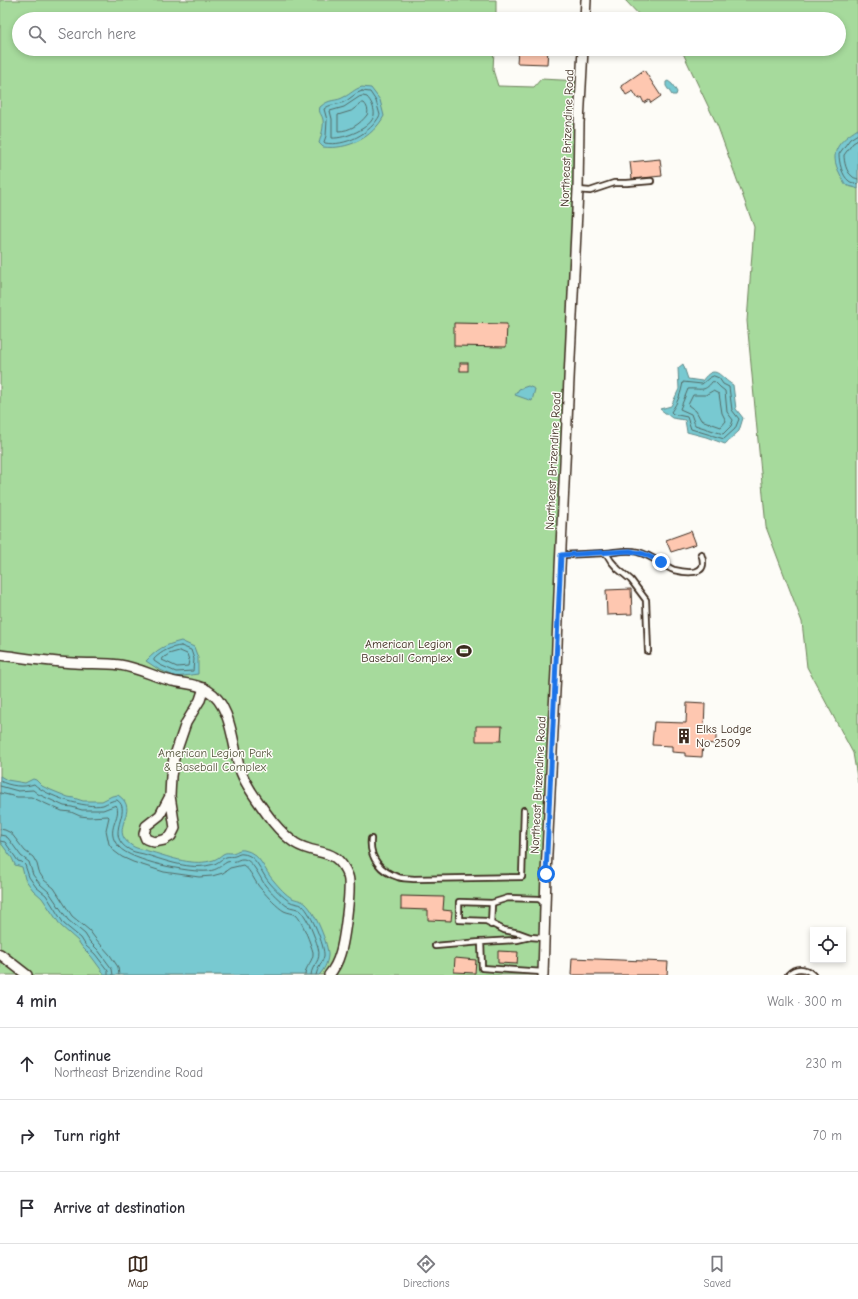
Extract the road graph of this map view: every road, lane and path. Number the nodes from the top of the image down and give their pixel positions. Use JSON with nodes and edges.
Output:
{"nodes":[{"id":1,"x":586,"y":0,"type":"edge"},
{"id":2,"x":585,"y":12,"type":"edge"},
{"id":3,"x":583,"y":56,"type":"edge"},
{"id":4,"x":651,"y":181,"type":"dead end"},
{"id":5,"x":578,"y":190,"type":"junction"},
{"id":6,"x":606,"y":552,"type":"junction"},
{"id":7,"x":701,"y":554,"type":"dead end"},
{"id":8,"x":561,"y":555,"type":"junction"},
{"id":9,"x":648,"y":651,"type":"dead end"},
{"id":10,"x":0,"y":656,"type":"edge"},
{"id":11,"x":204,"y":688,"type":"junction"},
{"id":12,"x":170,"y":796,"type":"junction"},
{"id":13,"x":524,"y":810,"type":"dead end"},
{"id":14,"x":371,"y":840,"type":"dead end"},
{"id":15,"x":492,"y":903,"type":"junction"},
{"id":16,"x":545,"y":904,"type":"junction"},
{"id":17,"x":492,"y":925,"type":"junction"},
{"id":18,"x":530,"y":937,"type":"junction"},
{"id":19,"x":544,"y":938,"type":"junction"},
{"id":20,"x":481,"y":942,"type":"junction"},
{"id":21,"x":435,"y":946,"type":"dead end"},
{"id":22,"x":0,"y":954,"type":"edge"},
{"id":23,"x":543,"y":974,"type":"edge"},
{"id":24,"x":27,"y":975,"type":"edge"},
{"id":25,"x":329,"y":975,"type":"edge"},
{"id":26,"x":788,"y":975,"type":"edge"},
{"id":27,"x":813,"y":975,"type":"edge"}],
"edges":[{"from":1,"to":2,"type":"street"},
{"from":3,"to":5,"type":"street","name":"Northeast Brizendine Road"},
{"from":4,"to":5,"type":"lane"},
{"from":5,"to":8,"type":"street","name":"Northeast Brizendine Road"},
{"from":6,"to":7,"type":"lane"},
{"from":6,"to":8,"type":"lane"},
{"from":6,"to":9,"type":"lane"},
{"from":8,"to":16,"type":"street","name":"Northeast Brizendine Road"},
{"from":10,"to":11,"type":"street"},
{"from":11,"to":12,"type":"street"},
{"from":11,"to":25,"type":"street"},
{"from":12,"to":12,"type":"street"},
{"from":13,"to":14,"type":"lane"},
{"from":15,"to":16,"type":"lane"},
{"from":15,"to":17,"type":"lane"},
{"from":15,"to":17,"type":"lane"},
{"from":16,"to":19,"type":"street","name":"Northeast Brizendine Road"},
{"from":17,"to":18,"type":"lane"},
{"from":18,"to":19,"type":"lane"},
{"from":18,"to":20,"type":"lane"},
{"from":19,"to":23,"type":"street","name":"Northeast Brizendine Road"},
{"from":20,"to":21,"type":"lane"},
{"from":20,"to":23,"type":"lane"},
{"from":22,"to":24,"type":"street"},
{"from":26,"to":27,"type":"lane"}]}
